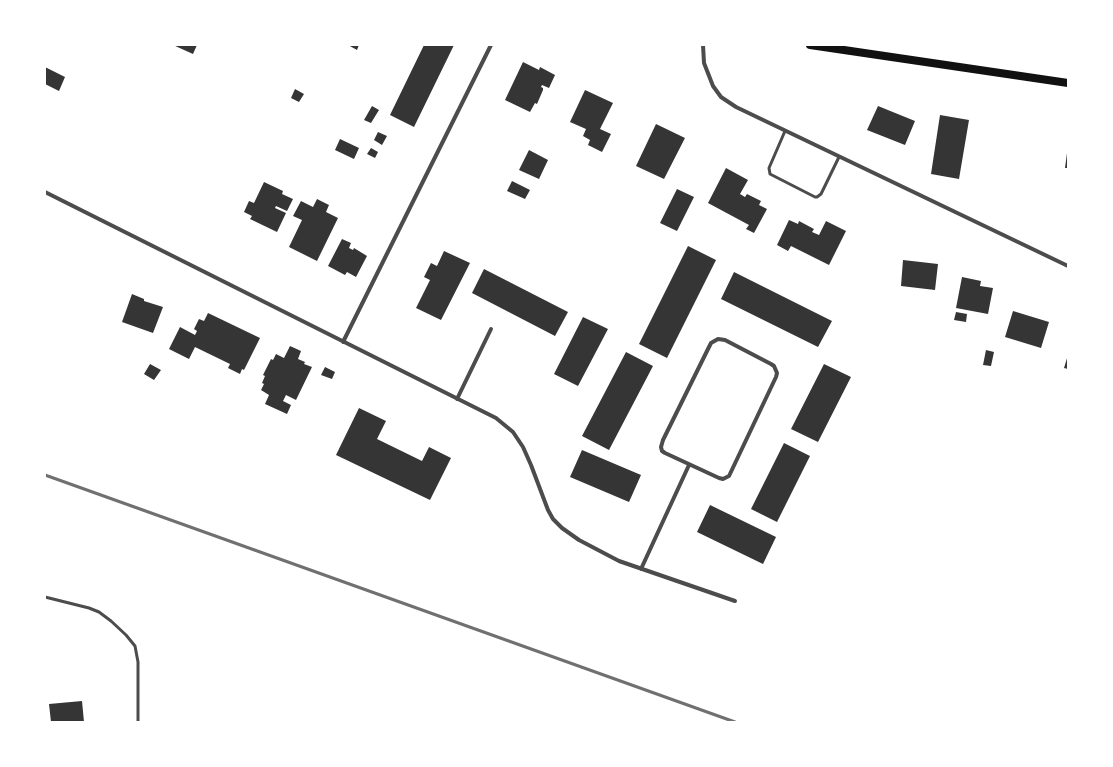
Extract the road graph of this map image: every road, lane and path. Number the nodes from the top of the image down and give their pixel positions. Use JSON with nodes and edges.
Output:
{"nodes":[{"id":1,"x":492,"y":45,"type":"edge"},
{"id":2,"x":703,"y":45,"type":"edge"},
{"id":3,"x":810,"y":45,"type":"edge"},
{"id":4,"x":1068,"y":83,"type":"edge"},
{"id":5,"x":785,"y":131,"type":"junction"},
{"id":6,"x":839,"y":157,"type":"junction"},
{"id":7,"x":45,"y":192,"type":"edge"},
{"id":8,"x":1068,"y":266,"type":"edge"},
{"id":9,"x":491,"y":329,"type":"dead end"},
{"id":10,"x":343,"y":342,"type":"junction"},
{"id":11,"x":457,"y":399,"type":"junction"},
{"id":12,"x":689,"y":465,"type":"junction"},
{"id":13,"x":641,"y":569,"type":"junction"},
{"id":14,"x":45,"y":597,"type":"edge"},
{"id":15,"x":735,"y":601,"type":"dead end"},
{"id":16,"x":138,"y":722,"type":"edge"}],
"edges":[{"from":1,"to":10,"type":"street"},
{"from":2,"to":5,"type":"street"},
{"from":3,"to":4,"type":"main road"},
{"from":5,"to":6,"type":"street"},
{"from":5,"to":6,"type":"lane"},
{"from":6,"to":8,"type":"street"},
{"from":7,"to":10,"type":"street"},
{"from":9,"to":11,"type":"street"},
{"from":10,"to":11,"type":"street"},
{"from":11,"to":13,"type":"street"},
{"from":12,"to":12,"type":"street"},
{"from":12,"to":13,"type":"street"},
{"from":13,"to":15,"type":"street"},
{"from":14,"to":16,"type":"lane"}]}
